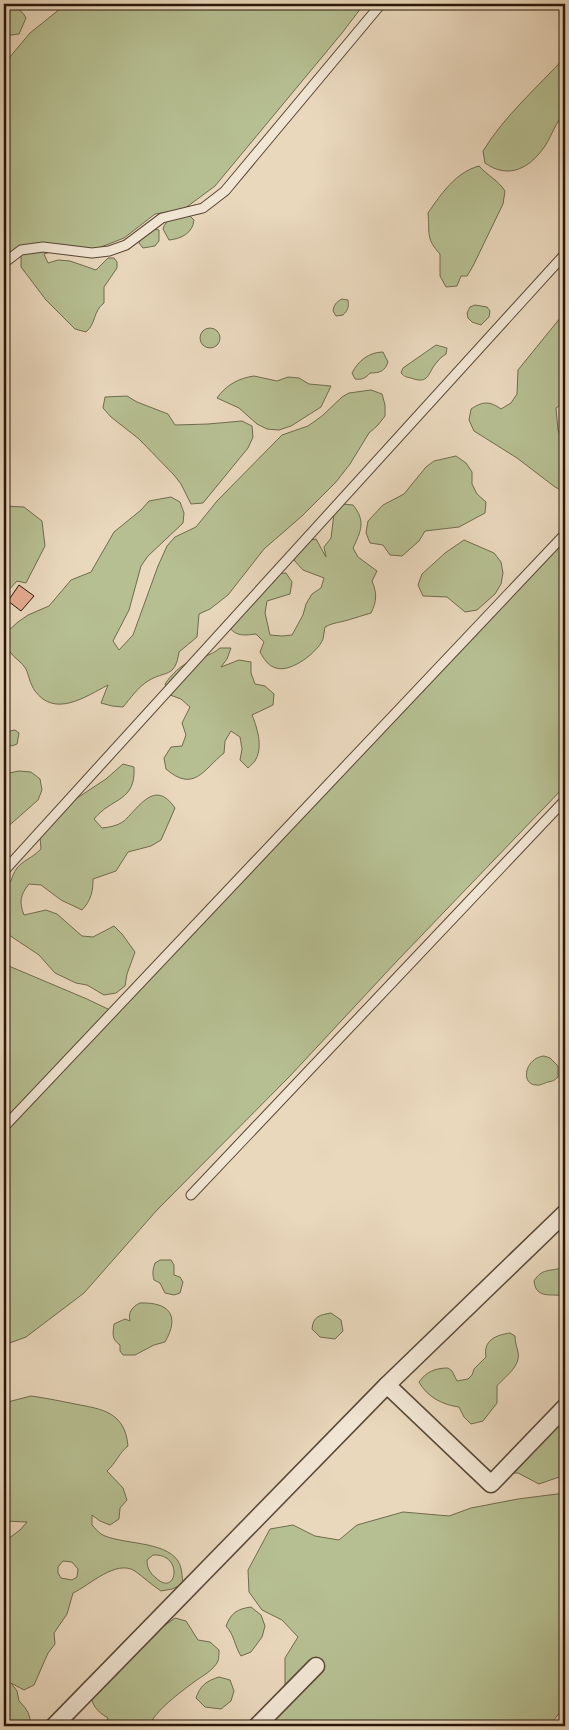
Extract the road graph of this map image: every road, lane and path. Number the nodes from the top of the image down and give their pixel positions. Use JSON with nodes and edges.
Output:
{"nodes":[{"id":1,"x":381,"y":4,"type":"edge"},
{"id":2,"x":565,"y":254,"type":"edge"},
{"id":3,"x":4,"y":263,"type":"edge"},
{"id":4,"x":565,"y":534,"type":"edge"},
{"id":5,"x":565,"y":800,"type":"edge"},
{"id":6,"x":4,"y":872,"type":"edge"},
{"id":7,"x":4,"y":1127,"type":"edge"},
{"id":8,"x":191,"y":1195,"type":"dead end"},
{"id":9,"x":565,"y":1213,"type":"edge"},
{"id":10,"x":387,"y":1384,"type":"junction"},
{"id":11,"x":565,"y":1407,"type":"edge"},
{"id":12,"x":316,"y":1666,"type":"dead end"},
{"id":13,"x":54,"y":1726,"type":"edge"},
{"id":14,"x":258,"y":1726,"type":"edge"}],
"edges":[{"from":1,"to":3,"type":"lane"},
{"from":2,"to":6,"type":"lane"},
{"from":4,"to":7,"type":"lane"},
{"from":5,"to":8,"type":"lane"},
{"from":9,"to":10,"type":"street"},
{"from":10,"to":11,"type":"street"},
{"from":10,"to":13,"type":"street"},
{"from":12,"to":14,"type":"street"}]}
